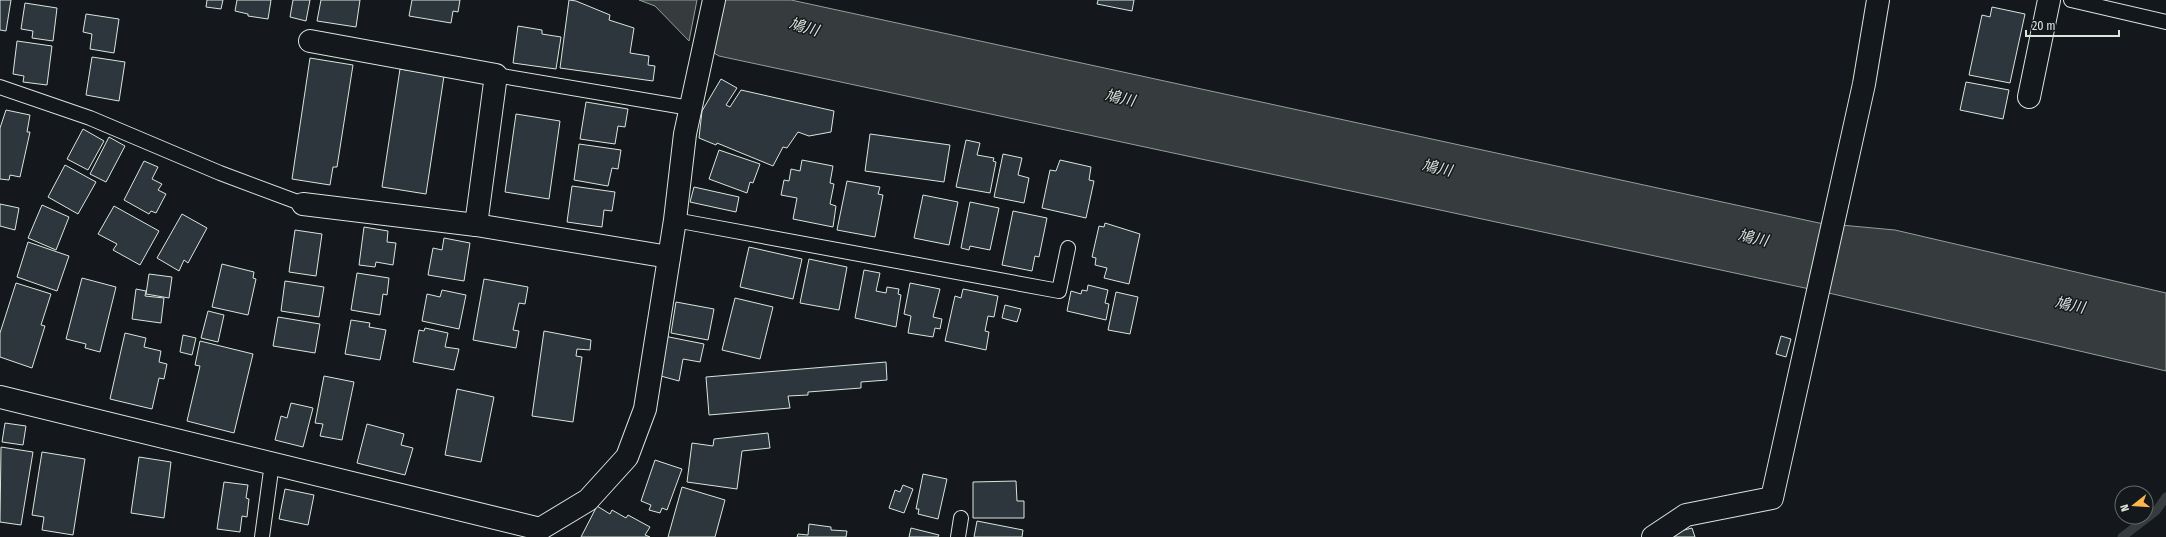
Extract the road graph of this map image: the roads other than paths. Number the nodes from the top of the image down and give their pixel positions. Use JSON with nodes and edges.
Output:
{"nodes":[{"id":1,"x":714,"y":0,"type":"edge"},
{"id":2,"x":1878,"y":0,"type":"edge"},
{"id":3,"x":2049,"y":0,"type":"edge"},
{"id":4,"x":2071,"y":0,"type":"edge"},
{"id":5,"x":2166,"y":22,"type":"edge"},
{"id":6,"x":310,"y":41,"type":"dead end"},
{"id":7,"x":496,"y":75,"type":"junction"},
{"id":8,"x":0,"y":87,"type":"edge"},
{"id":9,"x":2029,"y":97,"type":"dead end"},
{"id":10,"x":690,"y":108,"type":"junction"},
{"id":11,"x":303,"y":204,"type":"joint"},
{"id":12,"x":675,"y":220,"type":"junction"},
{"id":13,"x":476,"y":225,"type":"junction"},
{"id":14,"x":1068,"y":248,"type":"dead end"},
{"id":15,"x":669,"y":257,"type":"junction"},
{"id":16,"x":0,"y":397,"type":"edge"},
{"id":17,"x":272,"y":463,"type":"junction"},
{"id":18,"x":962,"y":518,"type":"dead end"},
{"id":19,"x":547,"y":533,"type":"edge"},
{"id":20,"x":262,"y":537,"type":"edge"},
{"id":21,"x":958,"y":537,"type":"edge"},
{"id":22,"x":1653,"y":537,"type":"edge"}],
"edges":[{"from":1,"to":10,"type":"street"},
{"from":2,"to":22,"type":"street"},
{"from":3,"to":9,"type":"street"},
{"from":4,"to":5,"type":"lane"},
{"from":6,"to":7,"type":"street"},
{"from":7,"to":10,"type":"lane"},
{"from":7,"to":13,"type":"street"},
{"from":8,"to":11,"type":"lane"},
{"from":10,"to":12,"type":"street"},
{"from":11,"to":13,"type":"street"},
{"from":12,"to":14,"type":"lane"},
{"from":12,"to":15,"type":"street"},
{"from":13,"to":15,"type":"street"},
{"from":15,"to":19,"type":"street"},
{"from":16,"to":17,"type":"street"},
{"from":17,"to":19,"type":"street"},
{"from":17,"to":20,"type":"lane"},
{"from":18,"to":21,"type":"lane"}]}
